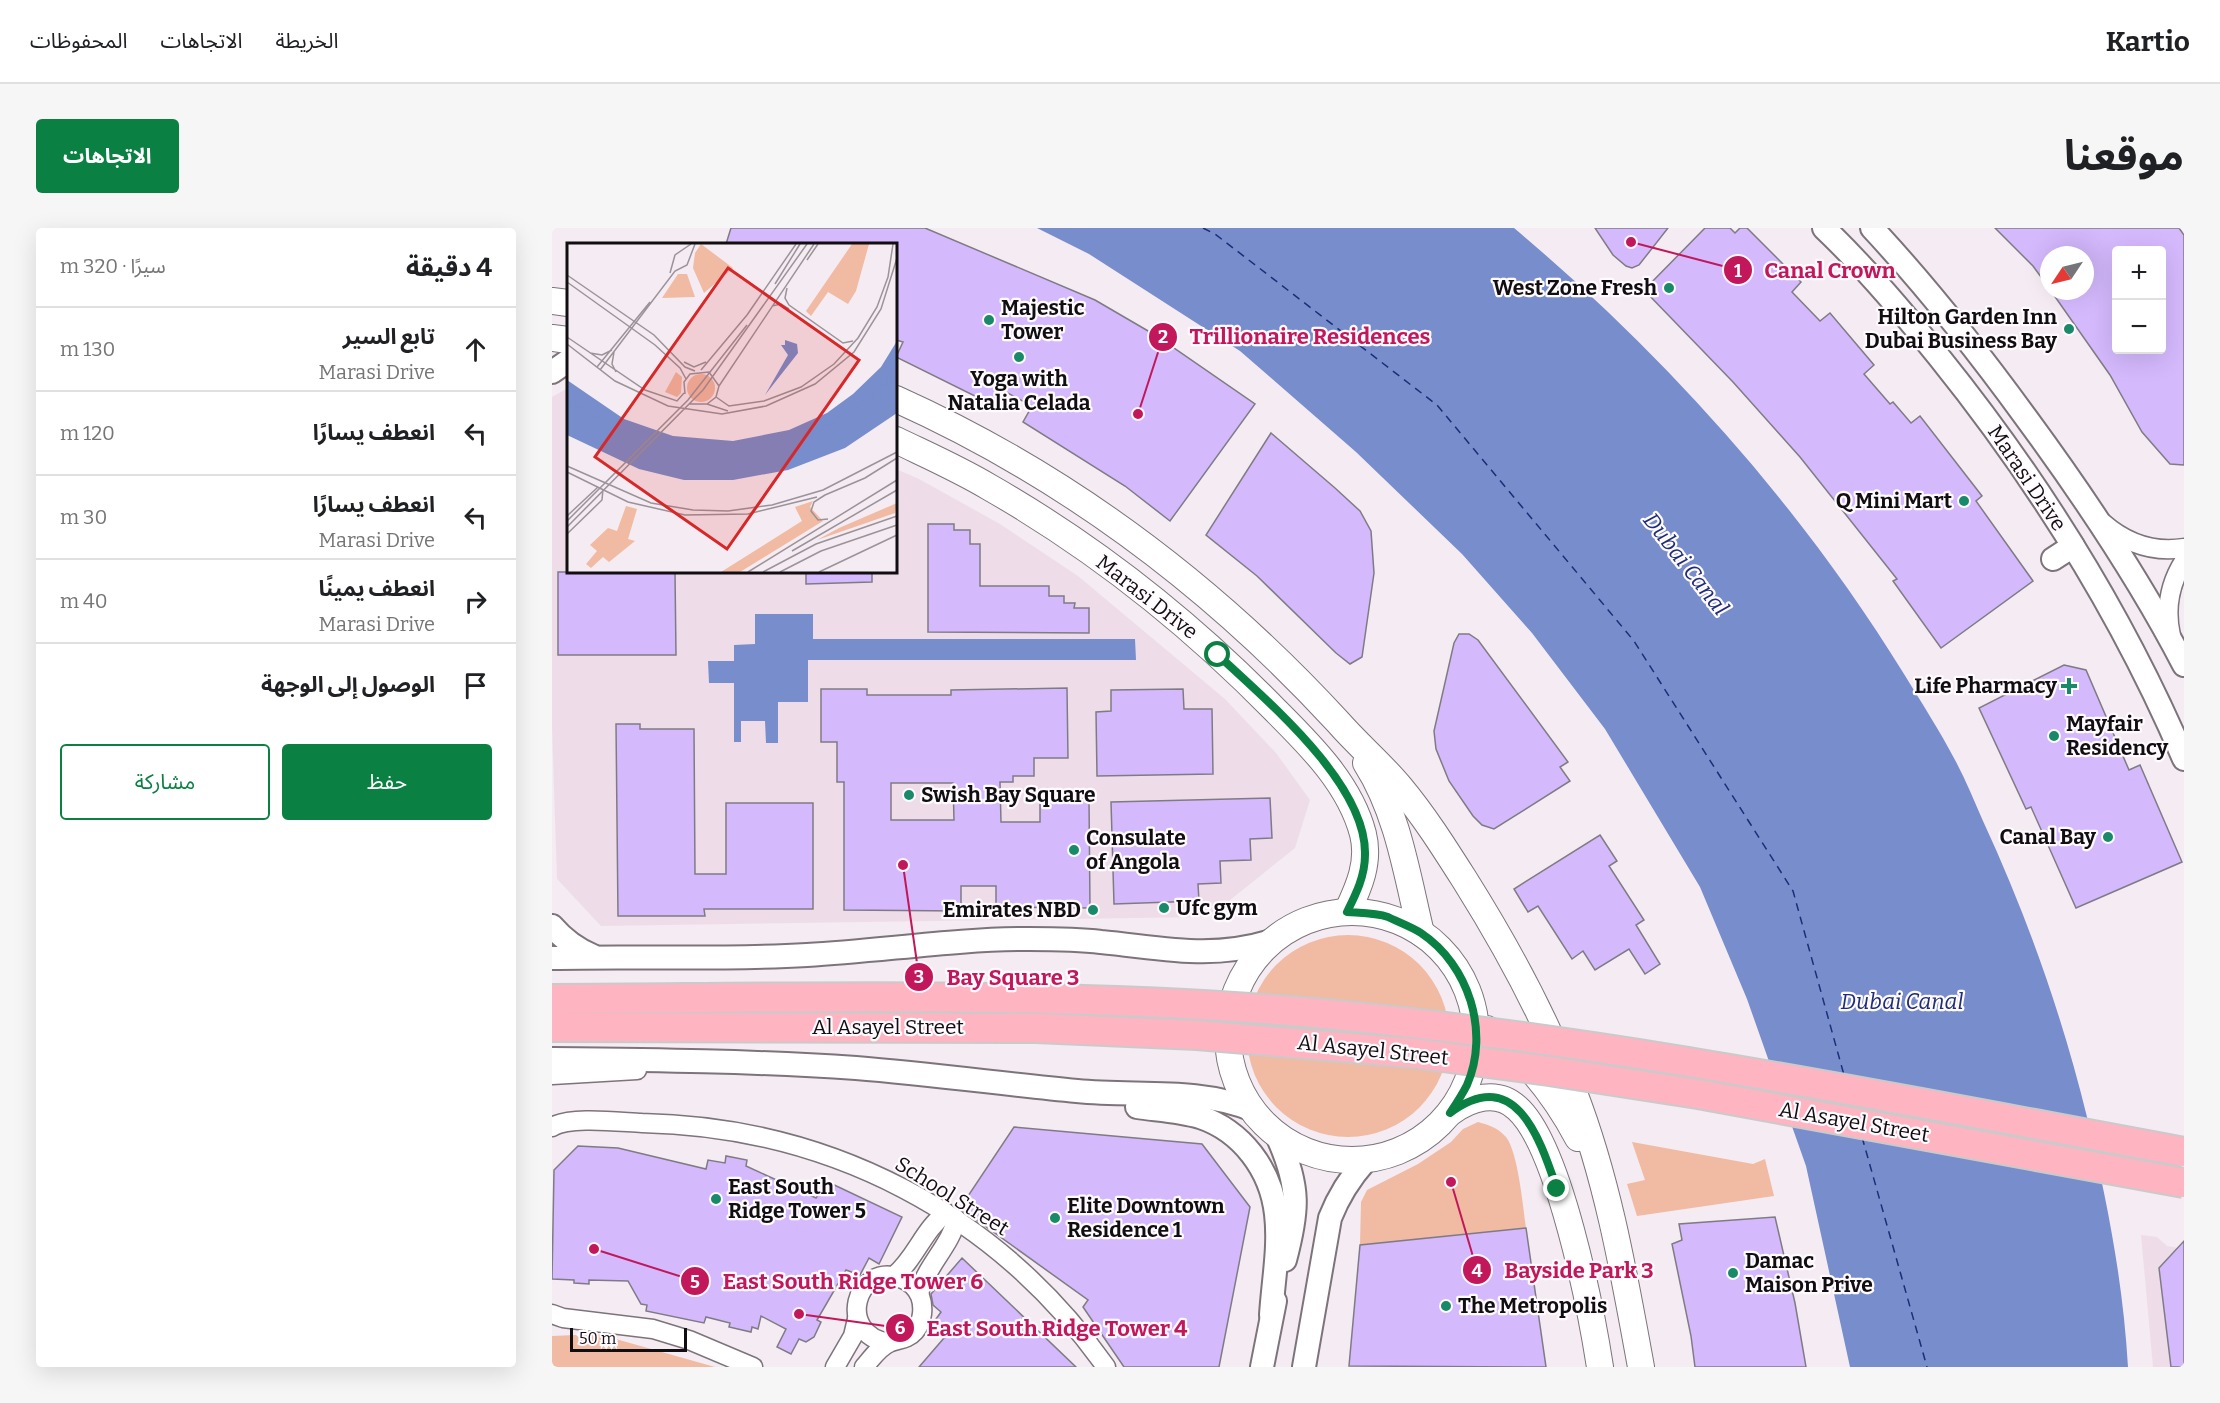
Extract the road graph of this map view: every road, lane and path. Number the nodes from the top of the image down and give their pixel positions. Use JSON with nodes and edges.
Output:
{"nodes":[{"id":1,"x":1824,"y":228,"type":"edge"},
{"id":2,"x":1872,"y":228,"type":"edge"},
{"id":3,"x":552,"y":301,"type":"edge"},
{"id":4,"x":567,"y":303,"type":"edge"},
{"id":5,"x":552,"y":338,"type":"edge"},
{"id":6,"x":567,"y":340,"type":"edge"},
{"id":7,"x":567,"y":362,"type":"edge"},
{"id":8,"x":552,"y":372,"type":"edge"},
{"id":9,"x":897,"y":399,"type":"edge"},
{"id":10,"x":897,"y":440,"type":"edge"},
{"id":11,"x":2093,"y":513,"type":"junction"},
{"id":12,"x":2073,"y":546,"type":"junction"},
{"id":13,"x":2184,"y":548,"type":"edge"},
{"id":14,"x":2053,"y":559,"type":"dead end"},
{"id":15,"x":2184,"y":561,"type":"edge"},
{"id":16,"x":2179,"y":656,"type":"edge"},
{"id":17,"x":1342,"y":727,"type":"junction"},
{"id":18,"x":2184,"y":759,"type":"edge"},
{"id":19,"x":1347,"y":912,"type":"junction"},
{"id":20,"x":552,"y":926,"type":"edge"},
{"id":21,"x":1421,"y":933,"type":"junction"},
{"id":22,"x":1272,"y":941,"type":"junction"},
{"id":23,"x":594,"y":957,"type":"junction"},
{"id":24,"x":552,"y":958,"type":"edge"},
{"id":25,"x":552,"y":999,"type":"edge"},
{"id":26,"x":1475,"y":1019,"type":"junction"},
{"id":27,"x":552,"y":1028,"type":"edge"},
{"id":28,"x":552,"y":1059,"type":"edge"},
{"id":29,"x":686,"y":1060,"type":"junction"},
{"id":30,"x":552,"y":1075,"type":"edge"},
{"id":31,"x":1080,"y":1092,"type":"junction"},
{"id":32,"x":1252,"y":1110,"type":"junction"},
{"id":33,"x":1450,"y":1113,"type":"junction"},
{"id":34,"x":557,"y":1122,"type":"edge"},
{"id":35,"x":1280,"y":1140,"type":"junction"},
{"id":36,"x":2184,"y":1152,"type":"edge"},
{"id":37,"x":1366,"y":1160,"type":"junction"},
{"id":38,"x":2184,"y":1183,"type":"edge"},
{"id":39,"x":951,"y":1216,"type":"junction"},
{"id":40,"x":1611,"y":1220,"type":"junction"},
{"id":41,"x":915,"y":1252,"type":"junction"},
{"id":42,"x":932,"y":1262,"type":"junction"},
{"id":43,"x":894,"y":1276,"type":"junction"},
{"id":44,"x":919,"y":1293,"type":"junction"},
{"id":45,"x":552,"y":1314,"type":"edge"},
{"id":46,"x":1271,"y":1315,"type":"junction"},
{"id":47,"x":857,"y":1319,"type":"junction"},
{"id":48,"x":889,"y":1342,"type":"junction"},
{"id":49,"x":753,"y":1367,"type":"edge"},
{"id":50,"x":835,"y":1367,"type":"edge"},
{"id":51,"x":864,"y":1367,"type":"edge"},
{"id":52,"x":1106,"y":1367,"type":"edge"},
{"id":53,"x":1262,"y":1367,"type":"edge"},
{"id":54,"x":1304,"y":1367,"type":"edge"},
{"id":55,"x":1600,"y":1367,"type":"edge"},
{"id":56,"x":1641,"y":1367,"type":"edge"}],
"edges":[{"from":1,"to":12,"type":"street","name":"Marasi Drive"},
{"from":2,"to":11,"type":"street","name":"Marasi Drive"},
{"from":3,"to":4,"type":"main road"},
{"from":5,"to":6,"type":"main road"},
{"from":7,"to":8,"type":"street"},
{"from":9,"to":17,"type":"main road","name":"Marasi Drive"},
{"from":10,"to":19,"type":"main road","name":"Marasi Drive"},
{"from":11,"to":13,"type":"street"},
{"from":11,"to":16,"type":"street","name":"Marasi Drive"},
{"from":12,"to":14,"type":"street"},
{"from":12,"to":18,"type":"street","name":"Marasi Drive"},
{"from":15,"to":16,"type":"street"},
{"from":17,"to":21,"type":"main road"},
{"from":17,"to":40,"type":"main road"},
{"from":19,"to":21,"type":"main road"},
{"from":19,"to":22,"type":"main road"},
{"from":20,"to":23,"type":"street"},
{"from":21,"to":26,"type":"main road"},
{"from":22,"to":23,"type":"street"},
{"from":22,"to":32,"type":"main road"},
{"from":23,"to":24,"type":"street"},
{"from":25,"to":36,"type":"main road","name":"Al Asayel Street","bridge":true},
{"from":26,"to":33,"type":"main road"},
{"from":26,"to":40,"type":"main road"},
{"from":27,"to":38,"type":"main road","name":"Al Asayel Street","bridge":true},
{"from":28,"to":29,"type":"street","name":"Al Asayel Street"},
{"from":29,"to":30,"type":"street"},
{"from":29,"to":31,"type":"street","name":"Al Asayel Street"},
{"from":31,"to":32,"type":"street","name":"Al Asayel Street"},
{"from":31,"to":46,"type":"street"},
{"from":32,"to":35,"type":"main road"},
{"from":33,"to":37,"type":"main road"},
{"from":33,"to":55,"type":"main road"},
{"from":34,"to":39,"type":"street","name":"School Street"},
{"from":35,"to":37,"type":"main road"},
{"from":35,"to":46,"type":"street"},
{"from":37,"to":54,"type":"street"},
{"from":39,"to":41,"type":"street"},
{"from":39,"to":42,"type":"street"},
{"from":39,"to":52,"type":"street","name":"School Street"},
{"from":40,"to":56,"type":"main road"},
{"from":41,"to":42,"type":"street"},
{"from":41,"to":43,"type":"street"},
{"from":42,"to":44,"type":"street"},
{"from":43,"to":44,"type":"street"},
{"from":43,"to":47,"type":"street"},
{"from":44,"to":48,"type":"street"},
{"from":45,"to":49,"type":"street"},
{"from":46,"to":53,"type":"street"},
{"from":47,"to":48,"type":"street"},
{"from":47,"to":50,"type":"street"},
{"from":48,"to":51,"type":"street"}]}
